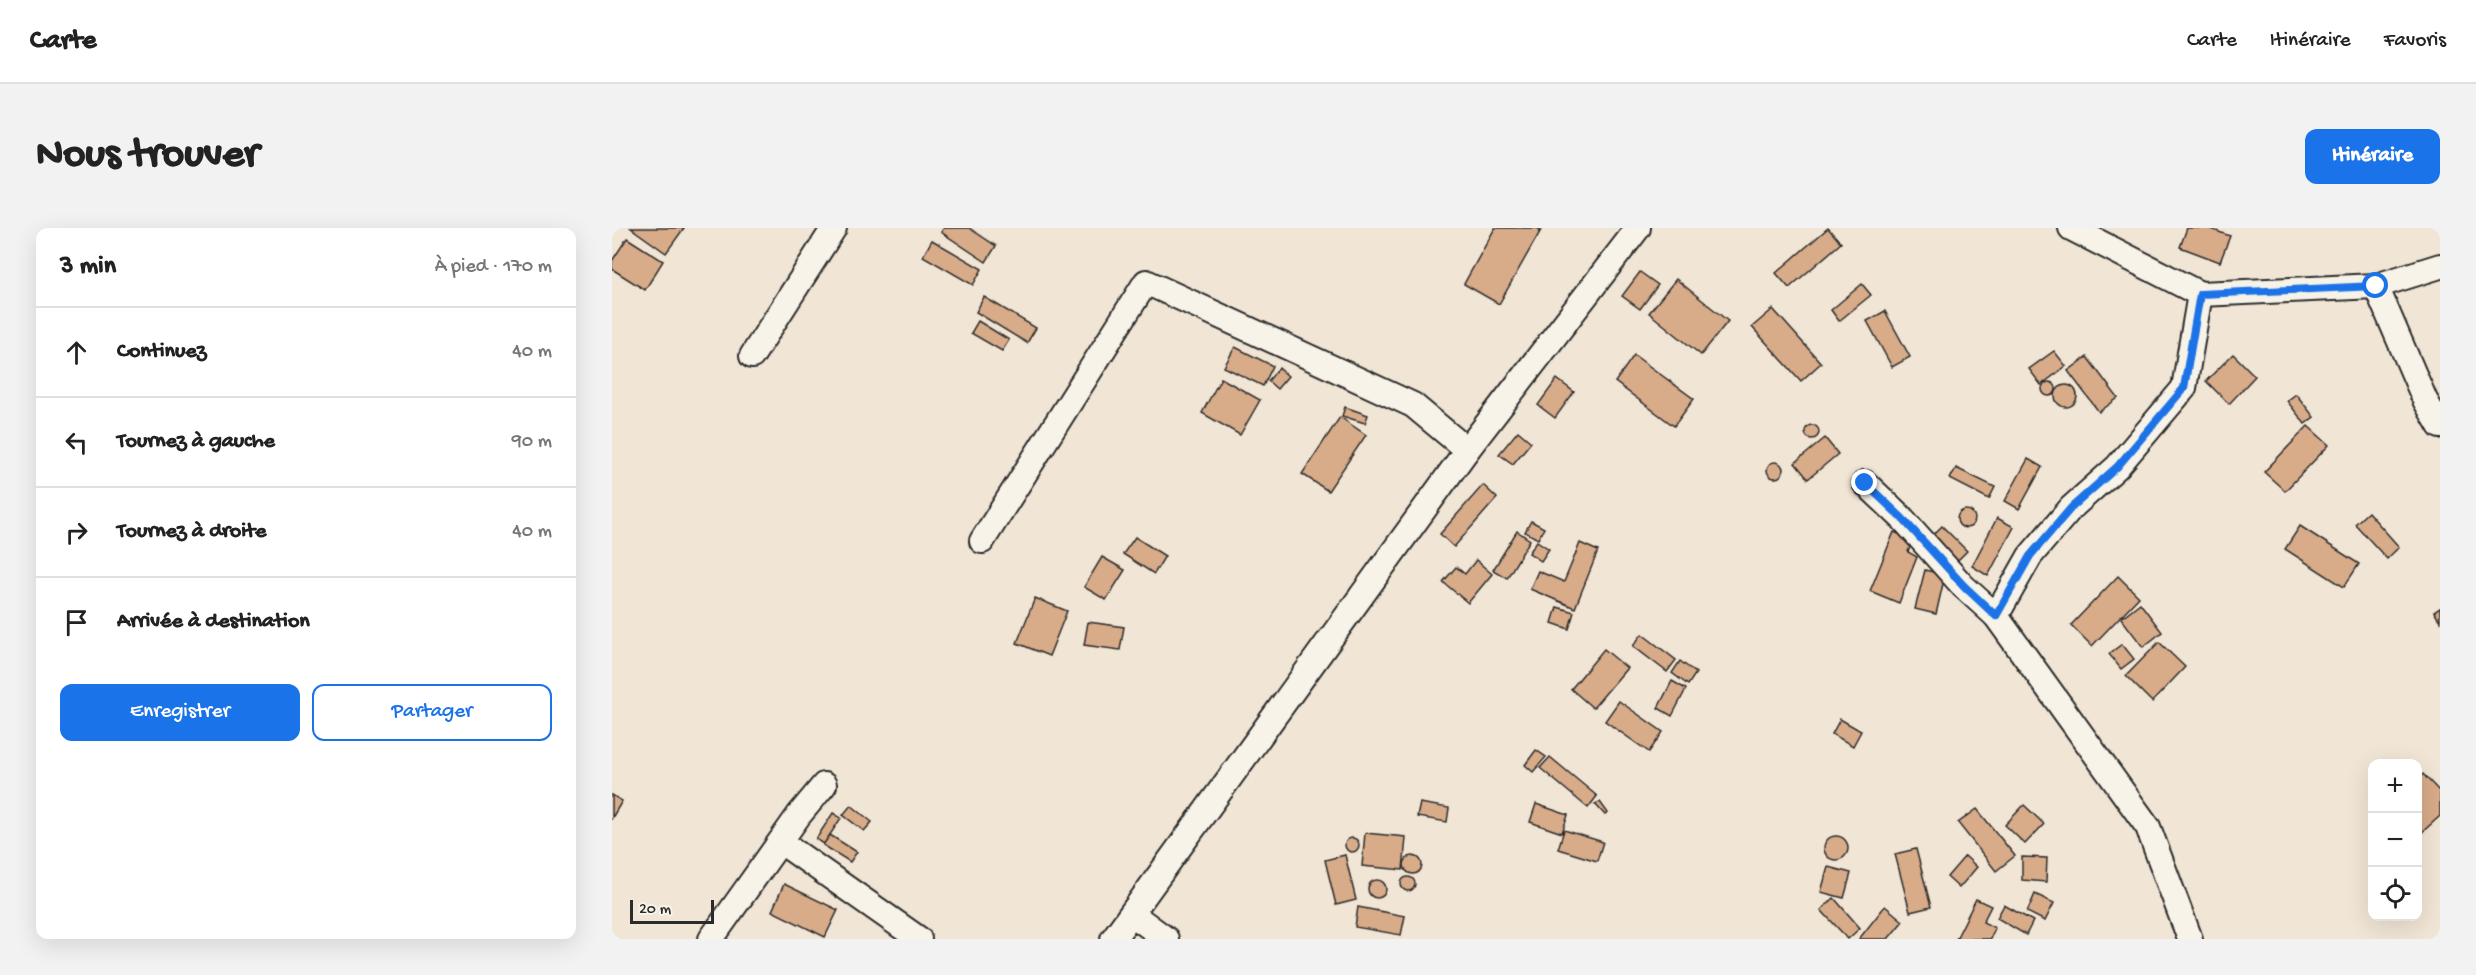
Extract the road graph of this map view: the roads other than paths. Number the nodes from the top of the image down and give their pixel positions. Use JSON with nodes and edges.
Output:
{"nodes":[{"id":1,"x":834,"y":228,"type":"edge"},
{"id":2,"x":1638,"y":228,"type":"edge"},
{"id":3,"x":2071,"y":228,"type":"edge"},
{"id":4,"x":2440,"y":266,"type":"edge"},
{"id":5,"x":2376,"y":286,"type":"junction"},
{"id":6,"x":2200,"y":294,"type":"junction"},
{"id":7,"x":752,"y":356,"type":"dead end"},
{"id":8,"x":2440,"y":426,"type":"edge"},
{"id":9,"x":1467,"y":450,"type":"junction"},
{"id":10,"x":1865,"y":483,"type":"dead end"},
{"id":11,"x":982,"y":541,"type":"dead end"},
{"id":12,"x":1996,"y":616,"type":"junction"},
{"id":13,"x":824,"y":785,"type":"dead end"},
{"id":14,"x":781,"y":842,"type":"junction"},
{"id":15,"x":1132,"y":914,"type":"junction"},
{"id":16,"x":711,"y":939,"type":"edge"},
{"id":17,"x":920,"y":939,"type":"edge"},
{"id":18,"x":1113,"y":939,"type":"edge"},
{"id":19,"x":1166,"y":939,"type":"edge"},
{"id":20,"x":2190,"y":939,"type":"edge"}],
"edges":[{"from":1,"to":7,"type":"street"},
{"from":2,"to":9,"type":"street"},
{"from":3,"to":6,"type":"street"},
{"from":4,"to":5,"type":"street"},
{"from":5,"to":6,"type":"street"},
{"from":5,"to":8,"type":"street"},
{"from":6,"to":12,"type":"street"},
{"from":9,"to":11,"type":"street"},
{"from":9,"to":15,"type":"street"},
{"from":10,"to":12,"type":"street"},
{"from":12,"to":20,"type":"street"},
{"from":13,"to":14,"type":"street"},
{"from":14,"to":16,"type":"street"},
{"from":14,"to":17,"type":"street"},
{"from":15,"to":18,"type":"street"},
{"from":15,"to":19,"type":"street"}]}
